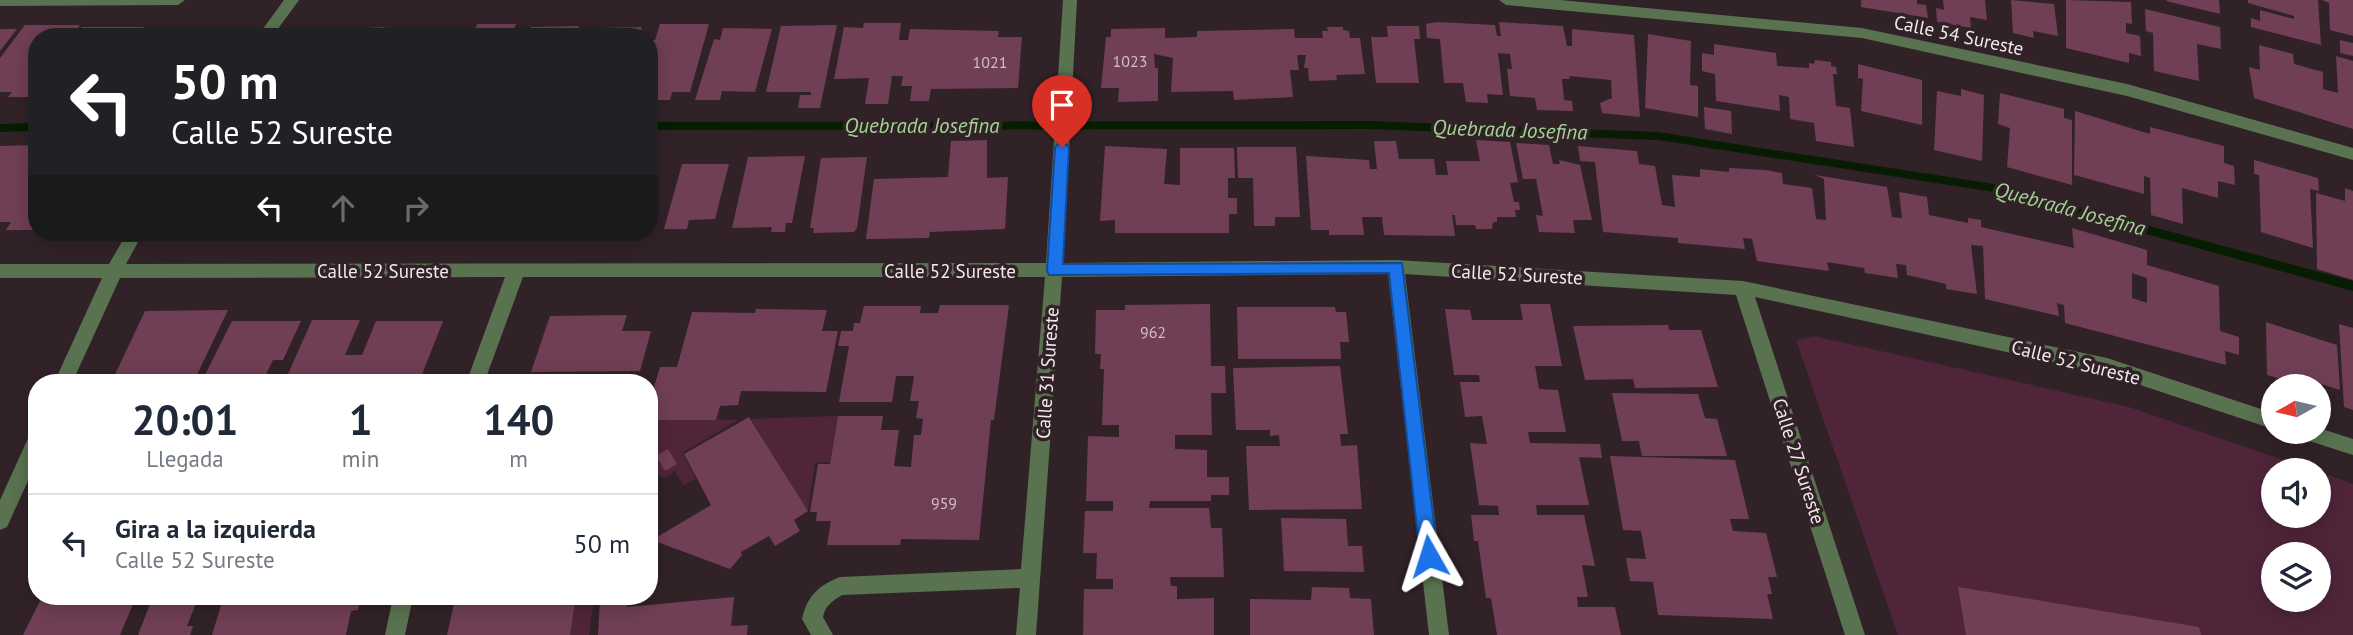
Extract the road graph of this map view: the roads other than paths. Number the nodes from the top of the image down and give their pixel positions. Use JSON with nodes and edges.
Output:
{"nodes":[{"id":1,"x":178,"y":0,"type":"edge"},
{"id":2,"x":292,"y":0,"type":"edge"},
{"id":3,"x":1070,"y":0,"type":"edge"},
{"id":4,"x":1506,"y":0,"type":"edge"},
{"id":5,"x":0,"y":1,"type":"edge"},
{"id":6,"x":271,"y":28,"type":"edge"},
{"id":7,"x":2353,"y":154,"type":"edge"},
{"id":8,"x":130,"y":242,"type":"edge"},
{"id":9,"x":1396,"y":267,"type":"junction"},
{"id":10,"x":0,"y":271,"type":"edge"},
{"id":11,"x":114,"y":271,"type":"junction"},
{"id":12,"x":1055,"y":271,"type":"junction"},
{"id":13,"x":516,"y":272,"type":"junction"},
{"id":14,"x":1743,"y":288,"type":"junction"},
{"id":15,"x":67,"y":374,"type":"edge"},
{"id":16,"x":478,"y":374,"type":"edge"},
{"id":17,"x":2261,"y":417,"type":"edge"},
{"id":18,"x":2331,"y":440,"type":"edge"},
{"id":19,"x":2353,"y":447,"type":"edge"},
{"id":20,"x":28,"y":460,"type":"edge"},
{"id":21,"x":0,"y":522,"type":"edge"},
{"id":22,"x":1032,"y":578,"type":"junction"},
{"id":23,"x":401,"y":605,"type":"edge"},
{"id":24,"x":395,"y":635,"type":"edge"},
{"id":25,"x":823,"y":635,"type":"edge"},
{"id":26,"x":1026,"y":635,"type":"edge"},
{"id":27,"x":1438,"y":635,"type":"edge"},
{"id":28,"x":1855,"y":635,"type":"edge"}],
"edges":[{"from":1,"to":5,"type":"street"},
{"from":2,"to":6,"type":"street"},
{"from":3,"to":12,"type":"street","name":"Calle 31 Sureste"},
{"from":4,"to":7,"type":"street","name":"Calle 54 Sureste"},
{"from":8,"to":11,"type":"street"},
{"from":9,"to":12,"type":"street","name":"Calle 52 Sureste"},
{"from":9,"to":14,"type":"street","name":"Calle 52 Sureste"},
{"from":9,"to":27,"type":"street"},
{"from":10,"to":11,"type":"street","name":"Calle 52 Sureste"},
{"from":11,"to":13,"type":"street","name":"Calle 52 Sureste"},
{"from":11,"to":15,"type":"street"},
{"from":12,"to":13,"type":"street","name":"Calle 52 Sureste"},
{"from":12,"to":22,"type":"street","name":"Calle 31 Sureste"},
{"from":13,"to":16,"type":"street"},
{"from":14,"to":17,"type":"street","name":"Calle 52 Sureste"},
{"from":14,"to":28,"type":"street","name":"Calle 27 Sureste"},
{"from":18,"to":19,"type":"street"},
{"from":20,"to":21,"type":"street"},
{"from":22,"to":25,"type":"street"},
{"from":22,"to":26,"type":"street","name":"Calle 31 Sureste"},
{"from":23,"to":24,"type":"street"}]}
